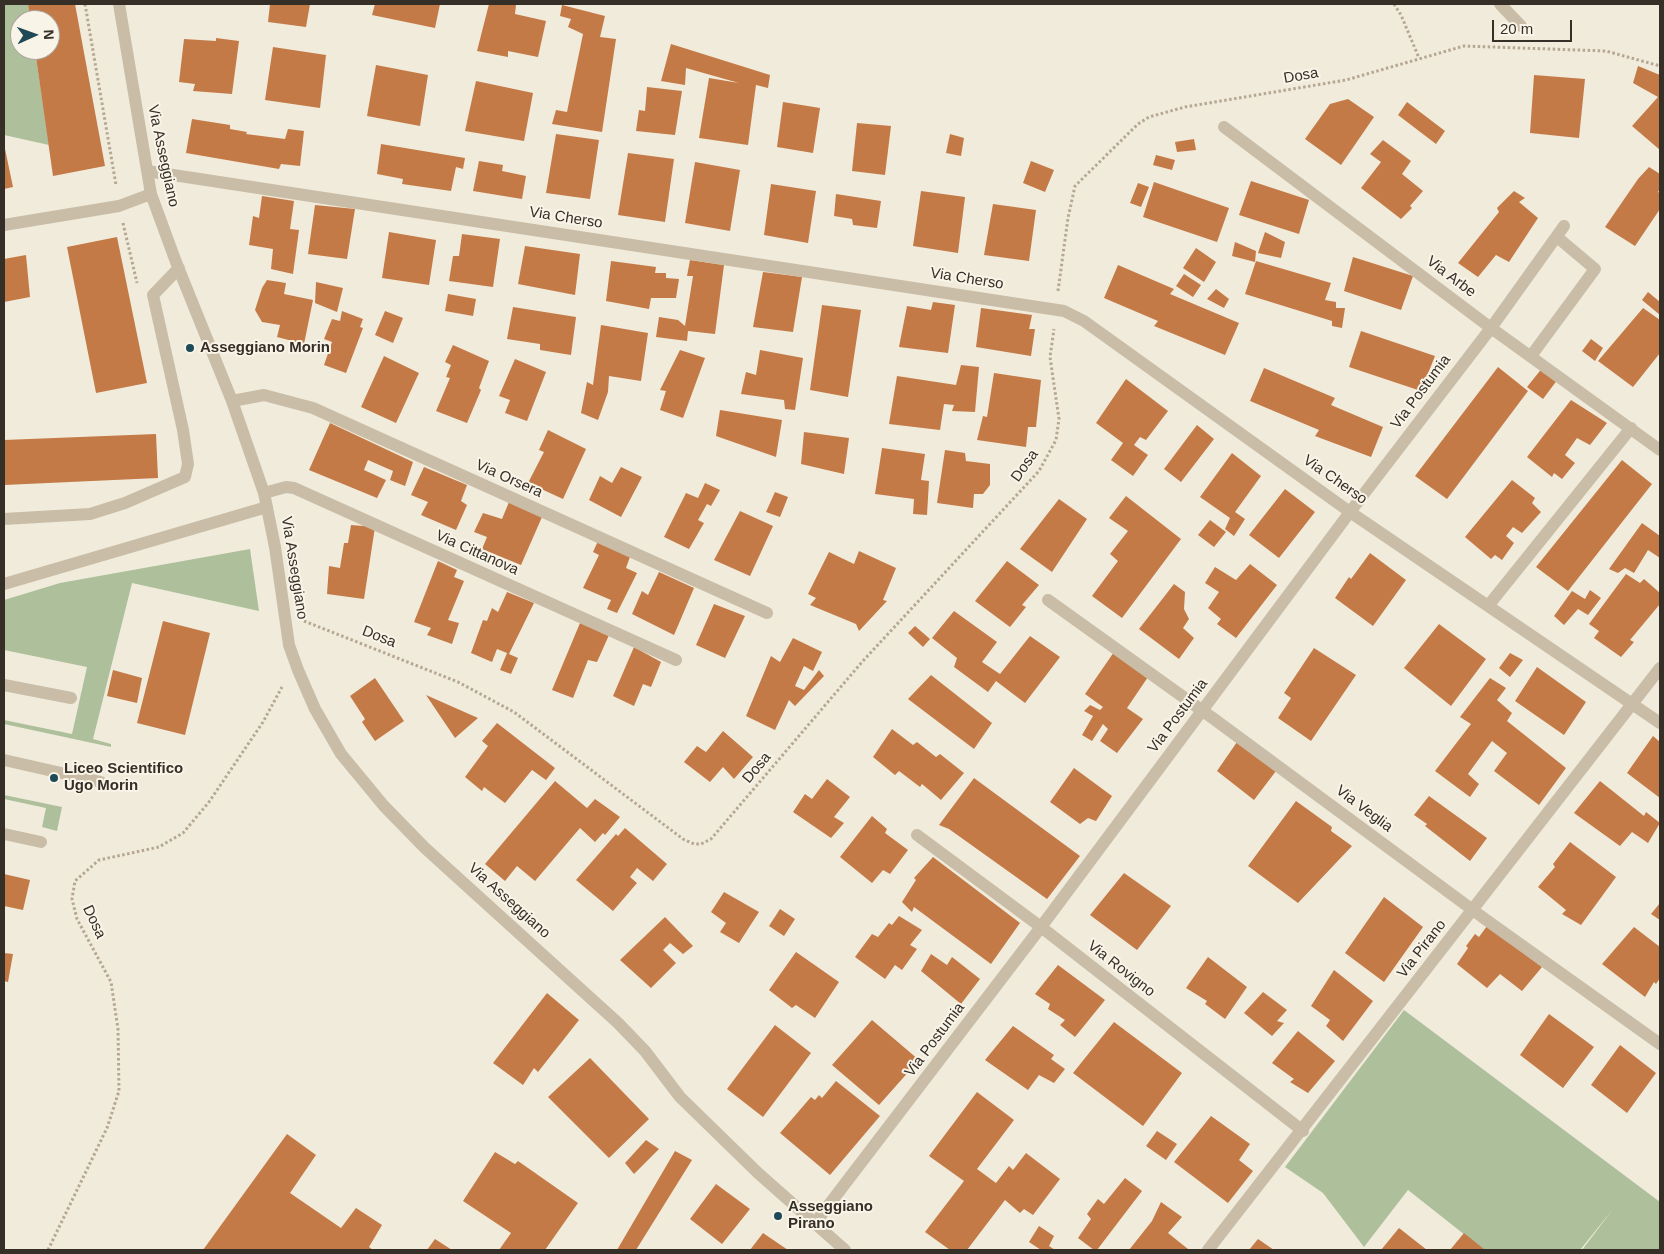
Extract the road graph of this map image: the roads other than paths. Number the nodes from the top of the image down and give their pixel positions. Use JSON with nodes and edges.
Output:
{"nodes":[{"id":1,"x":119,"y":4,"type":"edge"},
{"id":2,"x":1500,"y":4,"type":"edge"},
{"id":3,"x":1521,"y":26,"type":"dead end"},
{"id":4,"x":1224,"y":127,"type":"dead end"},
{"id":5,"x":147,"y":171,"type":"junction"},
{"id":6,"x":151,"y":194,"type":"junction"},
{"id":7,"x":4,"y":225,"type":"edge"},
{"id":8,"x":1564,"y":226,"type":"dead end"},
{"id":9,"x":1556,"y":237,"type":"junction"},
{"id":10,"x":178,"y":268,"type":"junction"},
{"id":11,"x":1491,"y":328,"type":"junction"},
{"id":12,"x":1531,"y":356,"type":"junction"},
{"id":13,"x":232,"y":401,"type":"junction"},
{"id":14,"x":1631,"y":428,"type":"junction"},
{"id":15,"x":1660,"y":450,"type":"edge"},
{"id":16,"x":264,"y":493,"type":"junction"},
{"id":17,"x":267,"y":507,"type":"junction"},
{"id":18,"x":1350,"y":512,"type":"junction"},
{"id":19,"x":4,"y":519,"type":"edge"},
{"id":20,"x":4,"y":584,"type":"edge"},
{"id":21,"x":1048,"y":600,"type":"dead end"},
{"id":22,"x":1488,"y":606,"type":"junction"},
{"id":23,"x":767,"y":613,"type":"dead end"},
{"id":24,"x":676,"y":660,"type":"dead end"},
{"id":25,"x":1660,"y":668,"type":"edge"},
{"id":26,"x":4,"y":685,"type":"edge"},
{"id":27,"x":71,"y":698,"type":"dead end"},
{"id":28,"x":1632,"y":705,"type":"junction"},
{"id":29,"x":1202,"y":710,"type":"junction"},
{"id":30,"x":1660,"y":724,"type":"edge"},
{"id":31,"x":4,"y":760,"type":"edge"},
{"id":32,"x":101,"y":782,"type":"dead end"},
{"id":33,"x":4,"y":834,"type":"edge"},
{"id":34,"x":917,"y":835,"type":"dead end"},
{"id":35,"x":41,"y":842,"type":"dead end"},
{"id":36,"x":1472,"y":910,"type":"junction"},
{"id":37,"x":1041,"y":927,"type":"junction"},
{"id":38,"x":1660,"y":1044,"type":"edge"},
{"id":39,"x":1302,"y":1131,"type":"junction"},
{"id":40,"x":815,"y":1224,"type":"junction"},
{"id":41,"x":846,"y":1250,"type":"edge"},
{"id":42,"x":1208,"y":1250,"type":"edge"}],
"edges":[{"from":1,"to":5,"type":"street","name":"Via Asseggiano"},
{"from":2,"to":3,"type":"street"},
{"from":4,"to":11,"type":"street","name":"Via Arbe"},
{"from":5,"to":6,"type":"street","name":"Via Asseggiano"},
{"from":5,"to":18,"type":"street","name":"Via Cherso"},
{"from":6,"to":7,"type":"street"},
{"from":6,"to":10,"type":"street","name":"Via Asseggiano"},
{"from":8,"to":9,"type":"street","name":"Via Postumia"},
{"from":9,"to":11,"type":"street","name":"Via Postumia"},
{"from":9,"to":12,"type":"street"},
{"from":10,"to":13,"type":"street","name":"Via Asseggiano"},
{"from":10,"to":19,"type":"street"},
{"from":11,"to":12,"type":"street","name":"Via Arbe"},
{"from":11,"to":18,"type":"street","name":"Via Postumia"},
{"from":12,"to":14,"type":"street","name":"Via Arbe"},
{"from":13,"to":16,"type":"street","name":"Via Asseggiano"},
{"from":13,"to":23,"type":"street","name":"Via Orsera"},
{"from":14,"to":15,"type":"street","name":"Via Arbe"},
{"from":14,"to":22,"type":"street"},
{"from":16,"to":17,"type":"street","name":"Via Asseggiano"},
{"from":16,"to":24,"type":"street","name":"Via Cittanova"},
{"from":17,"to":20,"type":"street","name":"Via Asseggiano"},
{"from":17,"to":40,"type":"street","name":"Via Asseggiano"},
{"from":18,"to":22,"type":"street","name":"Via Cherso"},
{"from":18,"to":29,"type":"street","name":"Via Postumia"},
{"from":21,"to":29,"type":"street","name":"Via Veglia"},
{"from":22,"to":28,"type":"street","name":"Via Cherso"},
{"from":25,"to":28,"type":"street","name":"Via Pirano"},
{"from":26,"to":27,"type":"street"},
{"from":28,"to":30,"type":"street","name":"Via Cherso"},
{"from":28,"to":36,"type":"street","name":"Via Pirano"},
{"from":29,"to":36,"type":"street","name":"Via Veglia"},
{"from":29,"to":37,"type":"street","name":"Via Postumia"},
{"from":31,"to":32,"type":"street"},
{"from":33,"to":35,"type":"street"},
{"from":34,"to":37,"type":"street","name":"Via Rovigno"},
{"from":36,"to":38,"type":"street","name":"Via Veglia"},
{"from":36,"to":39,"type":"street","name":"Via Pirano"},
{"from":37,"to":39,"type":"street","name":"Via Rovigno"},
{"from":37,"to":40,"type":"street","name":"Via Postumia"},
{"from":39,"to":42,"type":"street","name":"Via Pirano"},
{"from":40,"to":41,"type":"street","name":"Via Asseggiano"}]}
